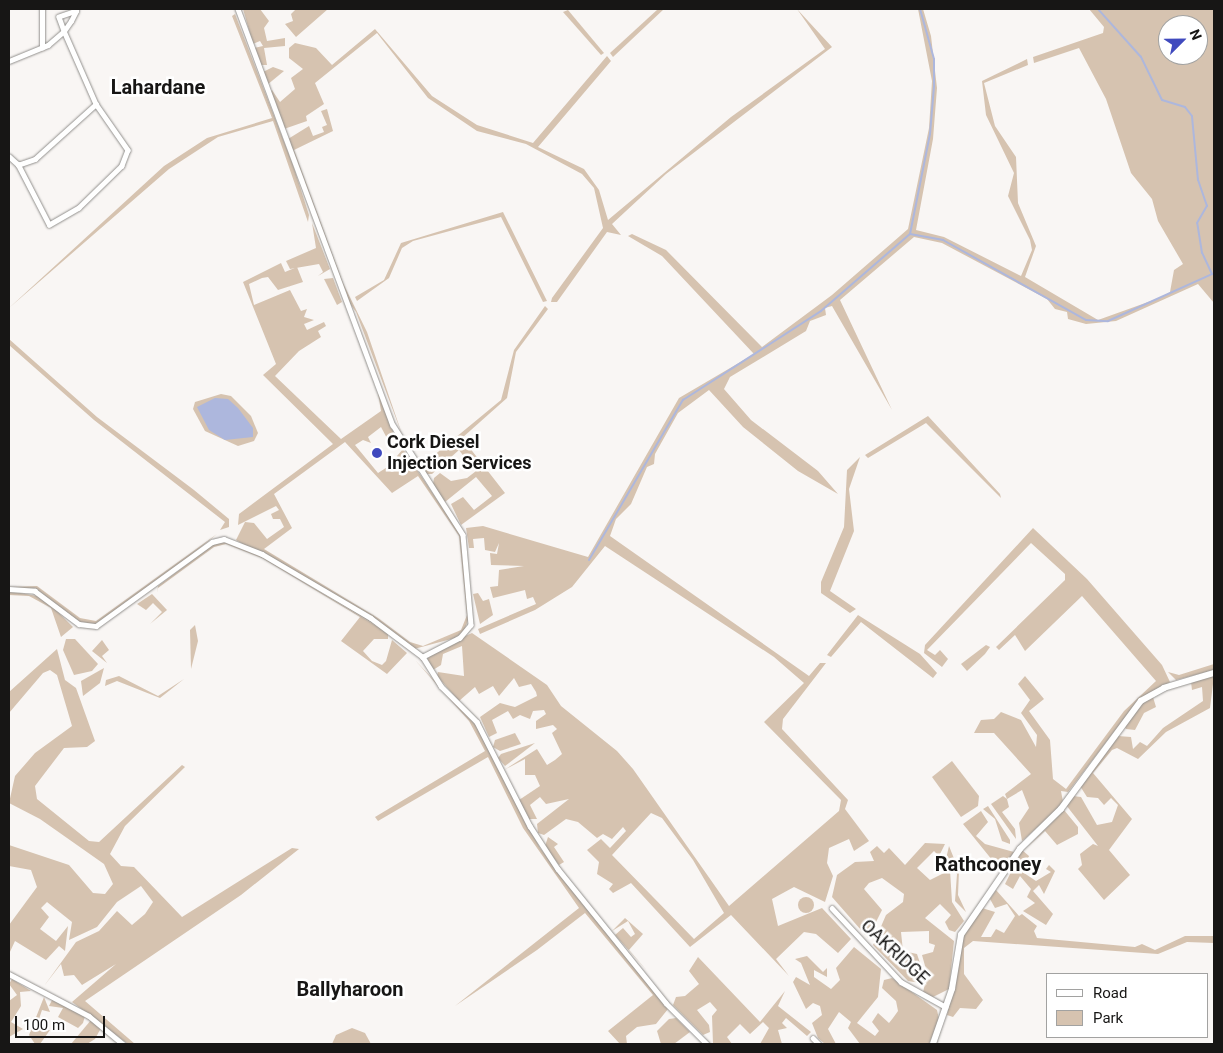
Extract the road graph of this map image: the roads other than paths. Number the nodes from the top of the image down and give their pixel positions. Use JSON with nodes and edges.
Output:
{"nodes":[{"id":1,"x":42,"y":9,"type":"edge"},
{"id":2,"x":238,"y":9,"type":"edge"},
{"id":3,"x":76,"y":10,"type":"edge"},
{"id":4,"x":64,"y":31,"type":"junction"},
{"id":5,"x":42,"y":48,"type":"junction"},
{"id":6,"x":9,"y":61,"type":"edge"},
{"id":7,"x":96,"y":104,"type":"junction"},
{"id":8,"x":9,"y":157,"type":"edge"},
{"id":9,"x":18,"y":165,"type":"junction"},
{"id":10,"x":9,"y":589,"type":"edge"},
{"id":11,"x":423,"y":657,"type":"junction"},
{"id":12,"x":1214,"y":673,"type":"edge"},
{"id":13,"x":832,"y":908,"type":"dead end"},
{"id":14,"x":9,"y":974,"type":"edge"},
{"id":15,"x":946,"y":1007,"type":"junction"},
{"id":16,"x":813,"y":1038,"type":"dead end"},
{"id":17,"x":123,"y":1044,"type":"edge"},
{"id":18,"x":707,"y":1044,"type":"edge"},
{"id":19,"x":819,"y":1044,"type":"edge"},
{"id":20,"x":933,"y":1044,"type":"edge"}],
"edges":[{"from":1,"to":5,"type":"street"},
{"from":2,"to":11,"type":"street"},
{"from":3,"to":4,"type":"street"},
{"from":3,"to":4,"type":"street"},
{"from":4,"to":5,"type":"street"},
{"from":4,"to":7,"type":"street"},
{"from":5,"to":6,"type":"street"},
{"from":7,"to":9,"type":"street"},
{"from":7,"to":9,"type":"street"},
{"from":8,"to":9,"type":"street"},
{"from":10,"to":11,"type":"street"},
{"from":11,"to":18,"type":"street"},
{"from":12,"to":15,"type":"street"},
{"from":13,"to":15,"type":"street","name":"OAKRIDGE"},
{"from":14,"to":17,"type":"street"},
{"from":15,"to":20,"type":"street"},
{"from":16,"to":19,"type":"street"}]}
